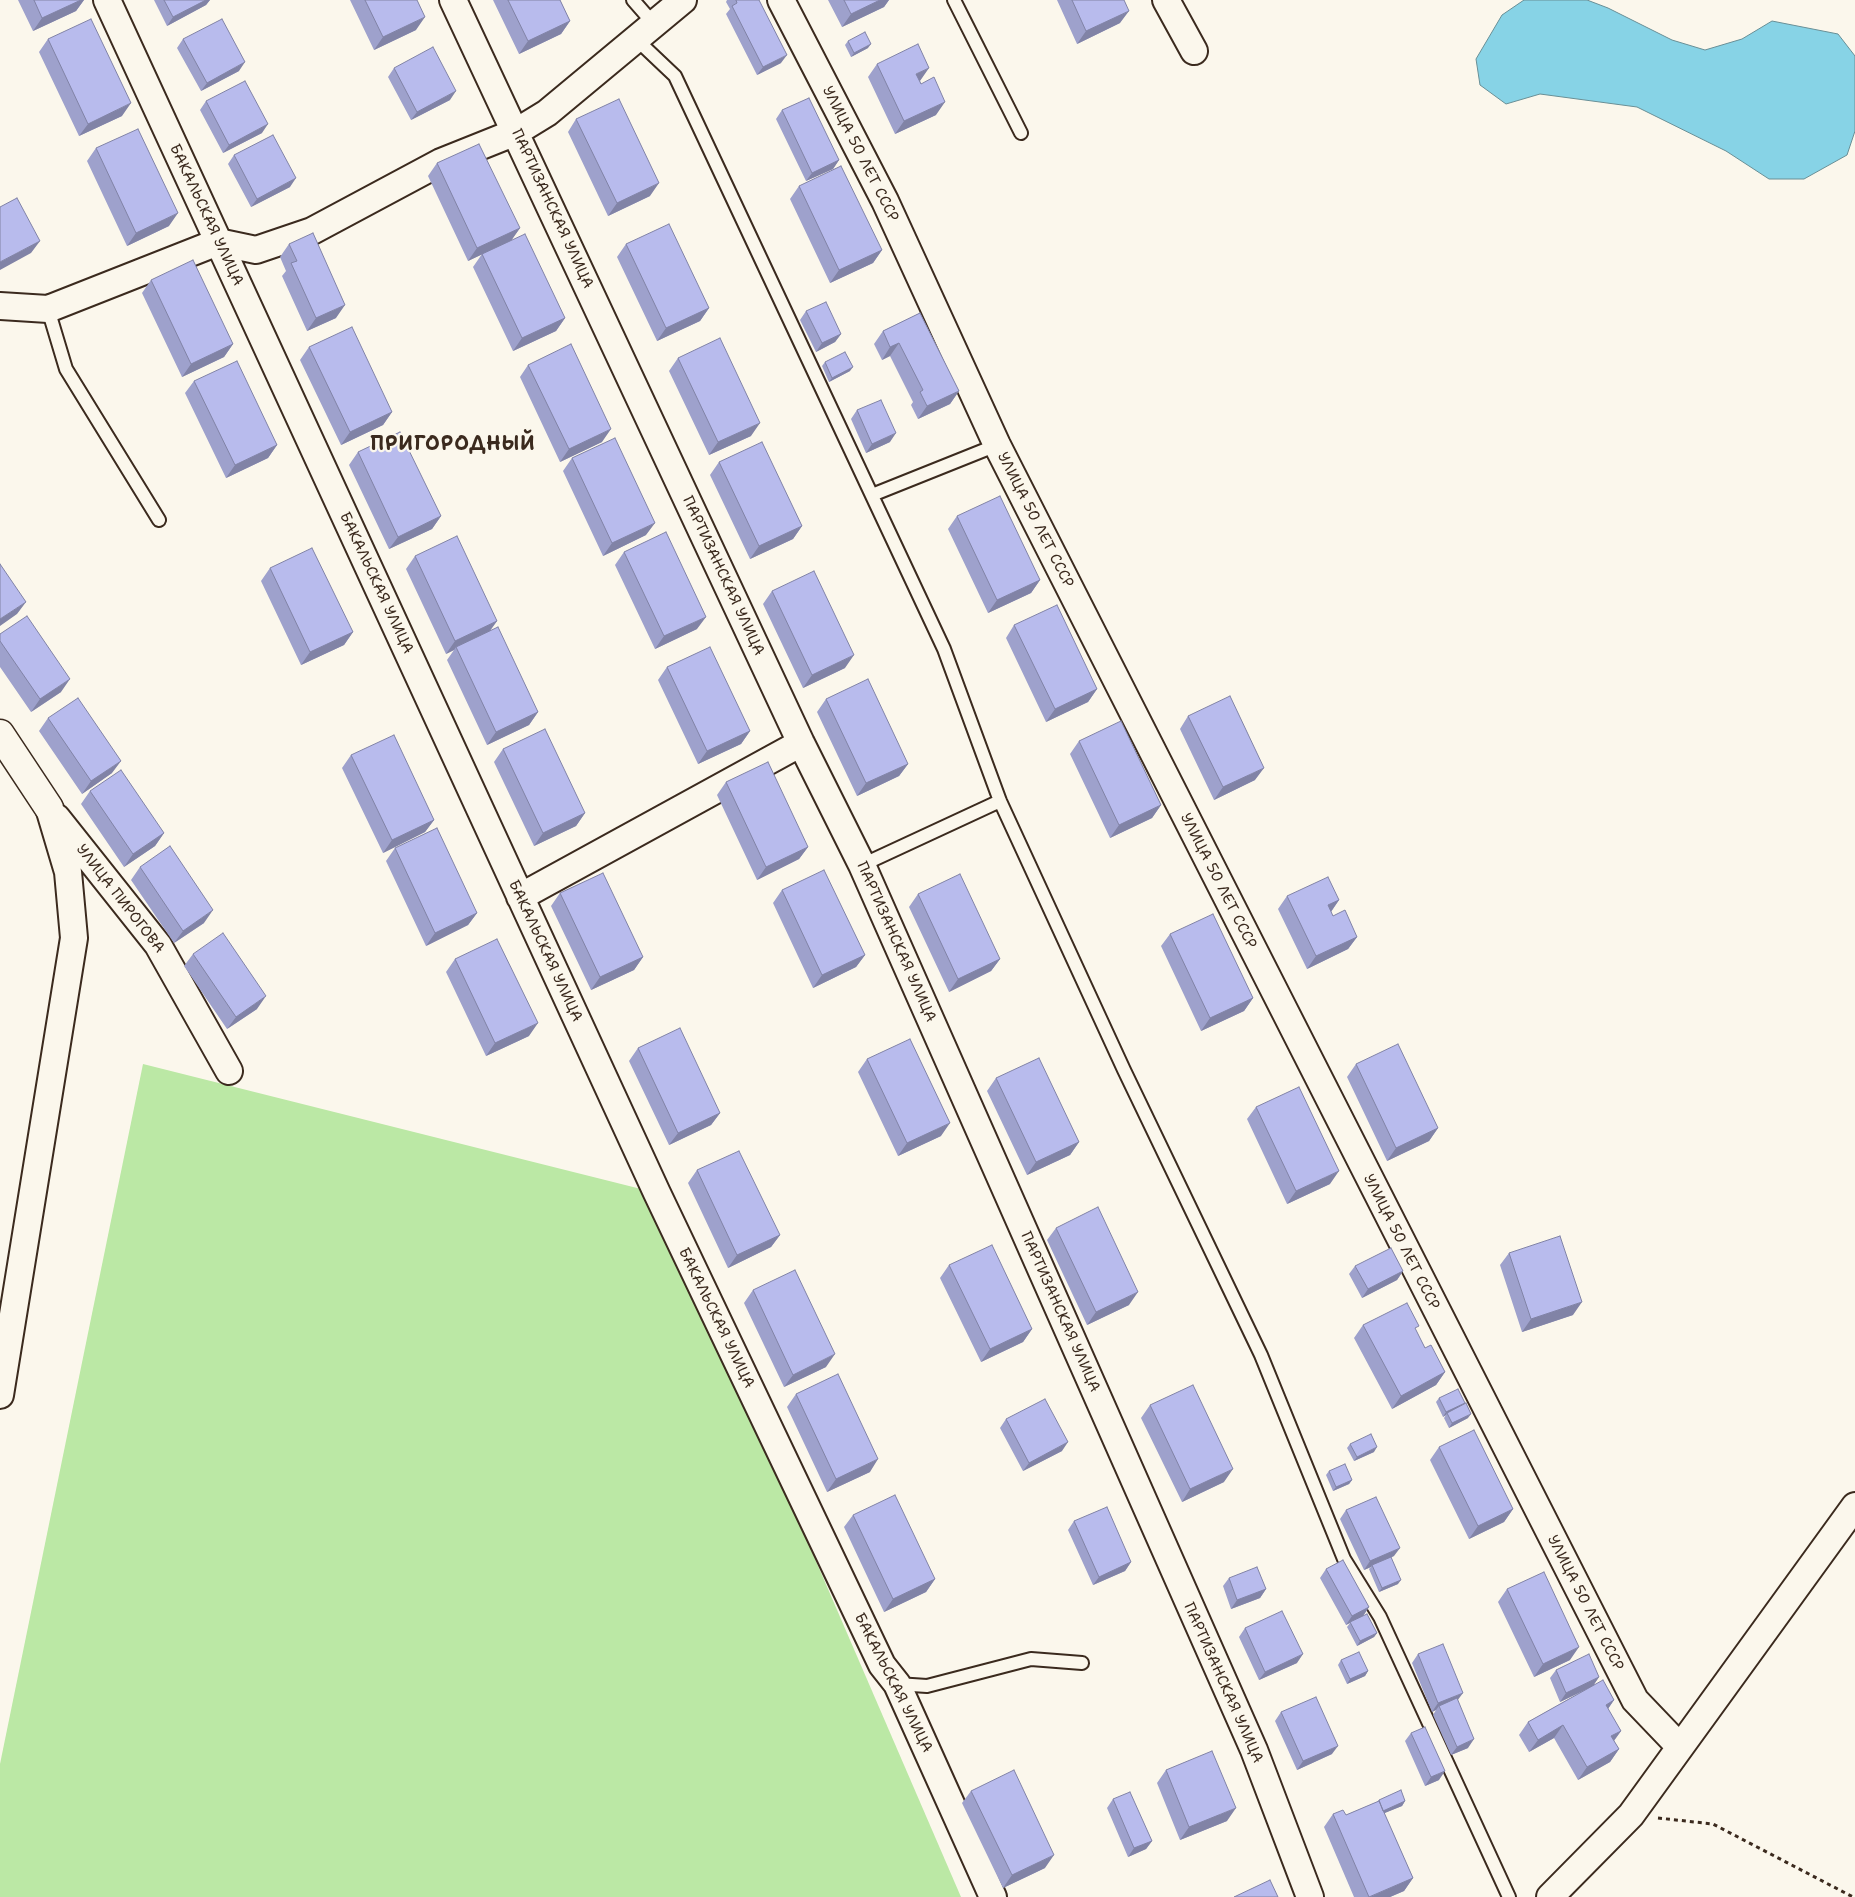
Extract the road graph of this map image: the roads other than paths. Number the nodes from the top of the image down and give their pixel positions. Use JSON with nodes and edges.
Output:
{"nodes":[{"id":1,"x":107,"y":0,"type":"edge"},
{"id":2,"x":453,"y":0,"type":"edge"},
{"id":3,"x":633,"y":0,"type":"edge"},
{"id":4,"x":684,"y":0,"type":"edge"},
{"id":5,"x":781,"y":0,"type":"edge"},
{"id":6,"x":954,"y":0,"type":"edge"},
{"id":7,"x":1166,"y":0,"type":"edge"},
{"id":8,"x":645,"y":32,"type":"junction"},
{"id":9,"x":1194,"y":51,"type":"dead end"},
{"id":10,"x":516,"y":132,"type":"junction"},
{"id":11,"x":1021,"y":133,"type":"dead end"},
{"id":12,"x":218,"y":242,"type":"junction"},
{"id":13,"x":0,"y":306,"type":"edge"},
{"id":14,"x":48,"y":309,"type":"junction"},
{"id":15,"x":996,"y":445,"type":"junction"},
{"id":16,"x":872,"y":494,"type":"junction"},
{"id":17,"x":159,"y":520,"type":"dead end"},
{"id":18,"x":0,"y":734,"type":"edge"},
{"id":19,"x":801,"y":743,"type":"junction"},
{"id":20,"x":1000,"y":801,"type":"junction"},
{"id":21,"x":50,"y":808,"type":"junction"},
{"id":22,"x":862,"y":865,"type":"junction"},
{"id":23,"x":520,"y":897,"type":"junction"},
{"id":24,"x":229,"y":1071,"type":"dead end"},
{"id":25,"x":0,"y":1394,"type":"edge"},
{"id":26,"x":1855,"y":1506,"type":"edge"},
{"id":27,"x":1082,"y":1663,"type":"dead end"},
{"id":28,"x":897,"y":1684,"type":"junction"},
{"id":29,"x":1680,"y":1747,"type":"junction"},
{"id":30,"x":993,"y":1897,"type":"edge"},
{"id":31,"x":1310,"y":1897,"type":"edge"},
{"id":32,"x":1509,"y":1897,"type":"edge"},
{"id":33,"x":1550,"y":1897,"type":"edge"}],
"edges":[{"from":1,"to":12,"type":"street","name":"БАКАЛЬСКАЯ УЛИЦА"},
{"from":2,"to":10,"type":"street","name":"ПАРТИЗАНСКАЯ УЛИЦА"},
{"from":3,"to":8,"type":"lane"},
{"from":4,"to":8,"type":"street"},
{"from":5,"to":15,"type":"street","name":"УЛИЦА 50 ЛЕТ СССР"},
{"from":6,"to":11,"type":"lane"},
{"from":7,"to":9,"type":"street"},
{"from":8,"to":10,"type":"street"},
{"from":8,"to":16,"type":"lane"},
{"from":10,"to":12,"type":"street"},
{"from":10,"to":19,"type":"street","name":"ПАРТИЗАНСКАЯ УЛИЦА"},
{"from":12,"to":14,"type":"street"},
{"from":12,"to":23,"type":"street","name":"БАКАЛЬСКАЯ УЛИЦА"},
{"from":13,"to":14,"type":"street"},
{"from":14,"to":17,"type":"lane"},
{"from":15,"to":16,"type":"lane"},
{"from":15,"to":29,"type":"street","name":"УЛИЦА 50 ЛЕТ СССР"},
{"from":16,"to":20,"type":"lane"},
{"from":18,"to":21,"type":"street","name":"УЛИЦА ПИРОГОВА"},
{"from":19,"to":22,"type":"street","name":"ПАРТИЗАНСКАЯ УЛИЦА"},
{"from":19,"to":23,"type":"street"},
{"from":20,"to":22,"type":"lane"},
{"from":20,"to":32,"type":"lane"},
{"from":21,"to":24,"type":"street","name":"УЛИЦА ПИРОГОВА"},
{"from":21,"to":25,"type":"street"},
{"from":22,"to":31,"type":"street","name":"ПАРТИЗАНСКАЯ УЛИЦА"},
{"from":23,"to":28,"type":"street","name":"БАКАЛЬСКАЯ УЛИЦА"},
{"from":26,"to":29,"type":"street"},
{"from":27,"to":28,"type":"lane"},
{"from":28,"to":30,"type":"street","name":"БАКАЛЬСКАЯ УЛИЦА"},
{"from":29,"to":33,"type":"street"}]}
